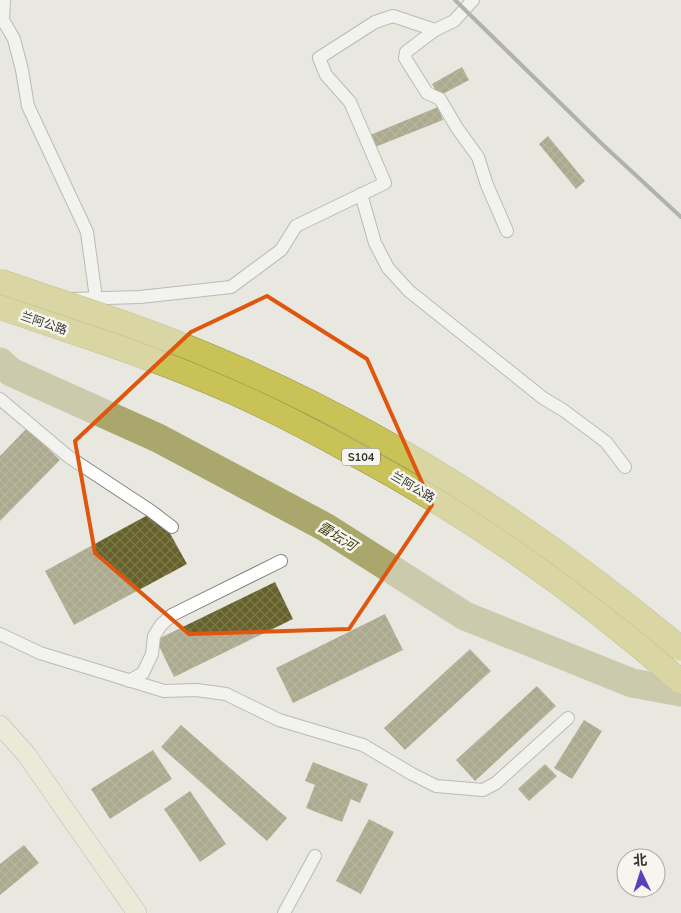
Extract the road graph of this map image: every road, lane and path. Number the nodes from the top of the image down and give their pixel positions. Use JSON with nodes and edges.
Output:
{"nodes":[{"id":1,"x":4,"y":0,"type":"edge"},
{"id":2,"x":473,"y":0,"type":"edge"},
{"id":3,"x":435,"y":30,"type":"junction"},
{"id":4,"x":361,"y":194,"type":"junction"},
{"id":5,"x":507,"y":231,"type":"dead end"},
{"id":6,"x":0,"y":283,"type":"edge"},
{"id":7,"x":96,"y":298,"type":"junction"},
{"id":8,"x":0,"y":308,"type":"edge"},
{"id":9,"x":0,"y":399,"type":"edge"},
{"id":10,"x":626,"y":467,"type":"dead end"},
{"id":11,"x":172,"y":527,"type":"dead end"},
{"id":12,"x":281,"y":561,"type":"dead end"},
{"id":13,"x":0,"y":634,"type":"edge"},
{"id":14,"x":681,"y":649,"type":"edge"},
{"id":15,"x":129,"y":681,"type":"junction"},
{"id":16,"x":681,"y":682,"type":"edge"},
{"id":17,"x":568,"y":718,"type":"dead end"},
{"id":18,"x":0,"y":726,"type":"edge"},
{"id":19,"x":315,"y":856,"type":"dead end"},
{"id":20,"x":136,"y":913,"type":"edge"},
{"id":21,"x":284,"y":913,"type":"edge"}],
"edges":[{"from":1,"to":7,"type":"street"},
{"from":2,"to":3,"type":"street"},
{"from":3,"to":4,"type":"street"},
{"from":3,"to":5,"type":"street"},
{"from":4,"to":7,"type":"street"},
{"from":4,"to":10,"type":"street"},
{"from":6,"to":7,"type":"street"},
{"from":6,"to":14,"type":"highway","name":"兰阿公路","number":"S104","bridge":true},
{"from":8,"to":16,"type":"highway","name":"兰阿公路","number":"S104"},
{"from":9,"to":11,"type":"street"},
{"from":12,"to":15,"type":"street"},
{"from":13,"to":15,"type":"street"},
{"from":15,"to":17,"type":"street"},
{"from":18,"to":20,"type":"street"},
{"from":19,"to":21,"type":"street"}]}
